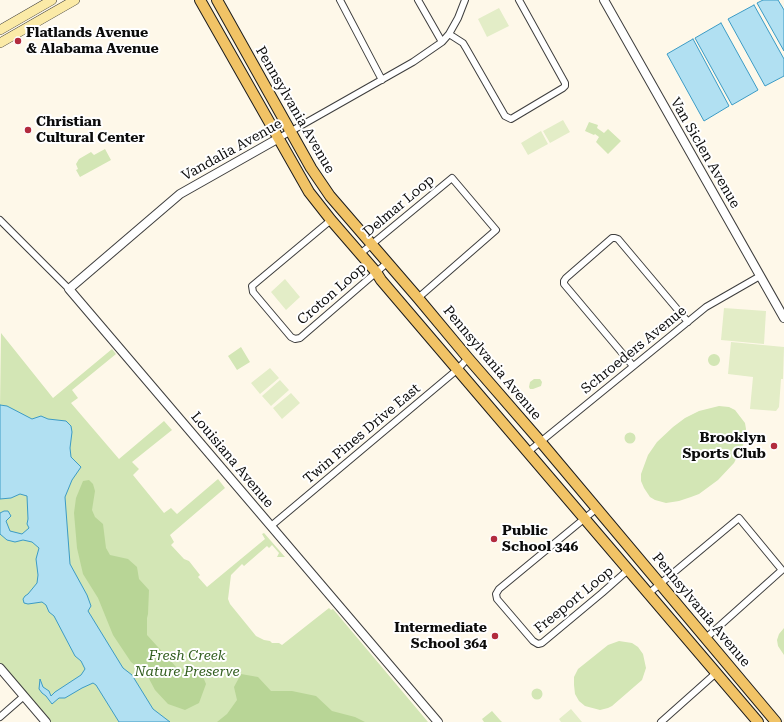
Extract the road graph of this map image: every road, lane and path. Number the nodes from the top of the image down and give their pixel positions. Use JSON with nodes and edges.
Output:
{"nodes":[{"id":1,"x":75,"y":0,"type":"edge"},
{"id":2,"x":200,"y":0,"type":"edge"},
{"id":3,"x":217,"y":0,"type":"edge"},
{"id":4,"x":340,"y":0,"type":"edge"},
{"id":5,"x":418,"y":0,"type":"edge"},
{"id":6,"x":465,"y":0,"type":"edge"},
{"id":7,"x":519,"y":0,"type":"edge"},
{"id":8,"x":604,"y":0,"type":"edge"},
{"id":9,"x":47,"y":1,"type":"edge"},
{"id":10,"x":51,"y":14,"type":"junction"},
{"id":11,"x":0,"y":30,"type":"edge"},
{"id":12,"x":449,"y":34,"type":"junction"},
{"id":13,"x":442,"y":42,"type":"junction"},
{"id":14,"x":0,"y":43,"type":"edge"},
{"id":15,"x":382,"y":80,"type":"junction"},
{"id":16,"x":290,"y":133,"type":"junction"},
{"id":17,"x":279,"y":138,"type":"junction"},
{"id":18,"x":0,"y":220,"type":"edge"},
{"id":19,"x":331,"y":220,"type":"junction"},
{"id":20,"x":372,"y":245,"type":"junction"},
{"id":21,"x":360,"y":254,"type":"junction"},
{"id":22,"x":387,"y":263,"type":"junction"},
{"id":23,"x":376,"y":272,"type":"junction"},
{"id":24,"x":760,"y":276,"type":"junction"},
{"id":25,"x":69,"y":289,"type":"junction"},
{"id":26,"x":418,"y":298,"type":"junction"},
{"id":27,"x":784,"y":318,"type":"edge"},
{"id":28,"x":688,"y":322,"type":"junction"},
{"id":29,"x":468,"y":358,"type":"junction"},
{"id":30,"x":633,"y":366,"type":"junction"},
{"id":31,"x":458,"y":369,"type":"junction"},
{"id":32,"x":540,"y":441,"type":"junction"},
{"id":33,"x":528,"y":452,"type":"junction"},
{"id":34,"x":596,"y":509,"type":"junction"},
{"id":35,"x":585,"y":519,"type":"junction"},
{"id":36,"x":271,"y":526,"type":"junction"},
{"id":37,"x":628,"y":570,"type":"junction"},
{"id":38,"x":660,"y":584,"type":"junction"},
{"id":39,"x":648,"y":594,"type":"junction"},
{"id":40,"x":706,"y":638,"type":"junction"},
{"id":41,"x":0,"y":668,"type":"edge"},
{"id":42,"x":716,"y":673,"type":"junction"},
{"id":43,"x":24,"y":696,"type":"junction"},
{"id":44,"x":0,"y":717,"type":"edge"},
{"id":45,"x":773,"y":721,"type":"edge"},
{"id":46,"x":46,"y":722,"type":"edge"},
{"id":47,"x":438,"y":722,"type":"edge"},
{"id":48,"x":661,"y":722,"type":"edge"},
{"id":49,"x":758,"y":722,"type":"edge"}],
"edges":[{"from":1,"to":10,"type":"main road"},
{"from":2,"to":17,"type":"main road","name":"Pennsylvania Avenue"},
{"from":3,"to":16,"type":"main road","name":"Pennsylvania Avenue"},
{"from":4,"to":15,"type":"street"},
{"from":5,"to":13,"type":"street"},
{"from":6,"to":12,"type":"street","name":"Vandalia Avenue"},
{"from":7,"to":12,"type":"street"},
{"from":8,"to":24,"type":"street","name":"Van Siclen Avenue"},
{"from":9,"to":10,"type":"street"},
{"from":9,"to":11,"type":"main road"},
{"from":10,"to":14,"type":"main road"},
{"from":12,"to":13,"type":"street","name":"Vandalia Avenue"},
{"from":13,"to":15,"type":"street","name":"Vandalia Avenue"},
{"from":15,"to":16,"type":"street","name":"Vandalia Avenue"},
{"from":16,"to":17,"type":"street","name":"Vandalia Avenue"},
{"from":16,"to":20,"type":"main road","name":"Pennsylvania Avenue"},
{"from":17,"to":19,"type":"main road","name":"Pennsylvania Avenue"},
{"from":17,"to":25,"type":"street","name":"Vandalia Avenue"},
{"from":18,"to":25,"type":"street","name":"Louisiana Avenue"},
{"from":19,"to":21,"type":"main road","name":"Pennsylvania Avenue"},
{"from":19,"to":23,"type":"street","name":"Croton Loop"},
{"from":20,"to":21,"type":"street","name":"Delmar Loop"},
{"from":20,"to":22,"type":"main road","name":"Pennsylvania Avenue"},
{"from":20,"to":26,"type":"street","name":"Delmar Loop"},
{"from":21,"to":23,"type":"main road","name":"Pennsylvania Avenue"},
{"from":22,"to":23,"type":"street","name":"Croton Loop"},
{"from":22,"to":26,"type":"main road","name":"Pennsylvania Avenue"},
{"from":23,"to":31,"type":"main road","name":"Pennsylvania Avenue"},
{"from":24,"to":27,"type":"street","name":"Van Siclen Avenue"},
{"from":24,"to":28,"type":"street","name":"Schroeders Avenue"},
{"from":25,"to":36,"type":"street","name":"Louisiana Avenue"},
{"from":26,"to":29,"type":"main road","name":"Pennsylvania Avenue"},
{"from":28,"to":30,"type":"street","name":"Schroeders Avenue"},
{"from":28,"to":30,"type":"street"},
{"from":29,"to":31,"type":"street","name":"Twin Pines Drive East"},
{"from":29,"to":32,"type":"main road","name":"Pennsylvania Avenue"},
{"from":30,"to":32,"type":"street","name":"Schroeders Avenue"},
{"from":31,"to":33,"type":"main road","name":"Pennsylvania Avenue"},
{"from":31,"to":36,"type":"street","name":"Twin Pines Drive East"},
{"from":32,"to":33,"type":"street","name":"Schroeders Avenue"},
{"from":32,"to":34,"type":"main road","name":"Pennsylvania Avenue"},
{"from":33,"to":35,"type":"main road","name":"Pennsylvania Avenue"},
{"from":34,"to":35,"type":"street","name":"Freeport Loop"},
{"from":34,"to":38,"type":"main road","name":"Pennsylvania Avenue"},
{"from":35,"to":37,"type":"main road","name":"Pennsylvania Avenue"},
{"from":35,"to":37,"type":"street","name":"Freeport Loop"},
{"from":36,"to":47,"type":"street","name":"Louisiana Avenue"},
{"from":37,"to":39,"type":"main road","name":"Pennsylvania Avenue"},
{"from":38,"to":39,"type":"street"},
{"from":38,"to":40,"type":"main road","name":"Pennsylvania Avenue"},
{"from":38,"to":40,"type":"street"},
{"from":39,"to":42,"type":"main road","name":"Pennsylvania Avenue"},
{"from":40,"to":45,"type":"main road","name":"Pennsylvania Avenue"},
{"from":41,"to":43,"type":"street"},
{"from":42,"to":48,"type":"street"},
{"from":42,"to":49,"type":"main road","name":"Pennsylvania Avenue"},
{"from":43,"to":44,"type":"street"},
{"from":43,"to":46,"type":"street"}]}
